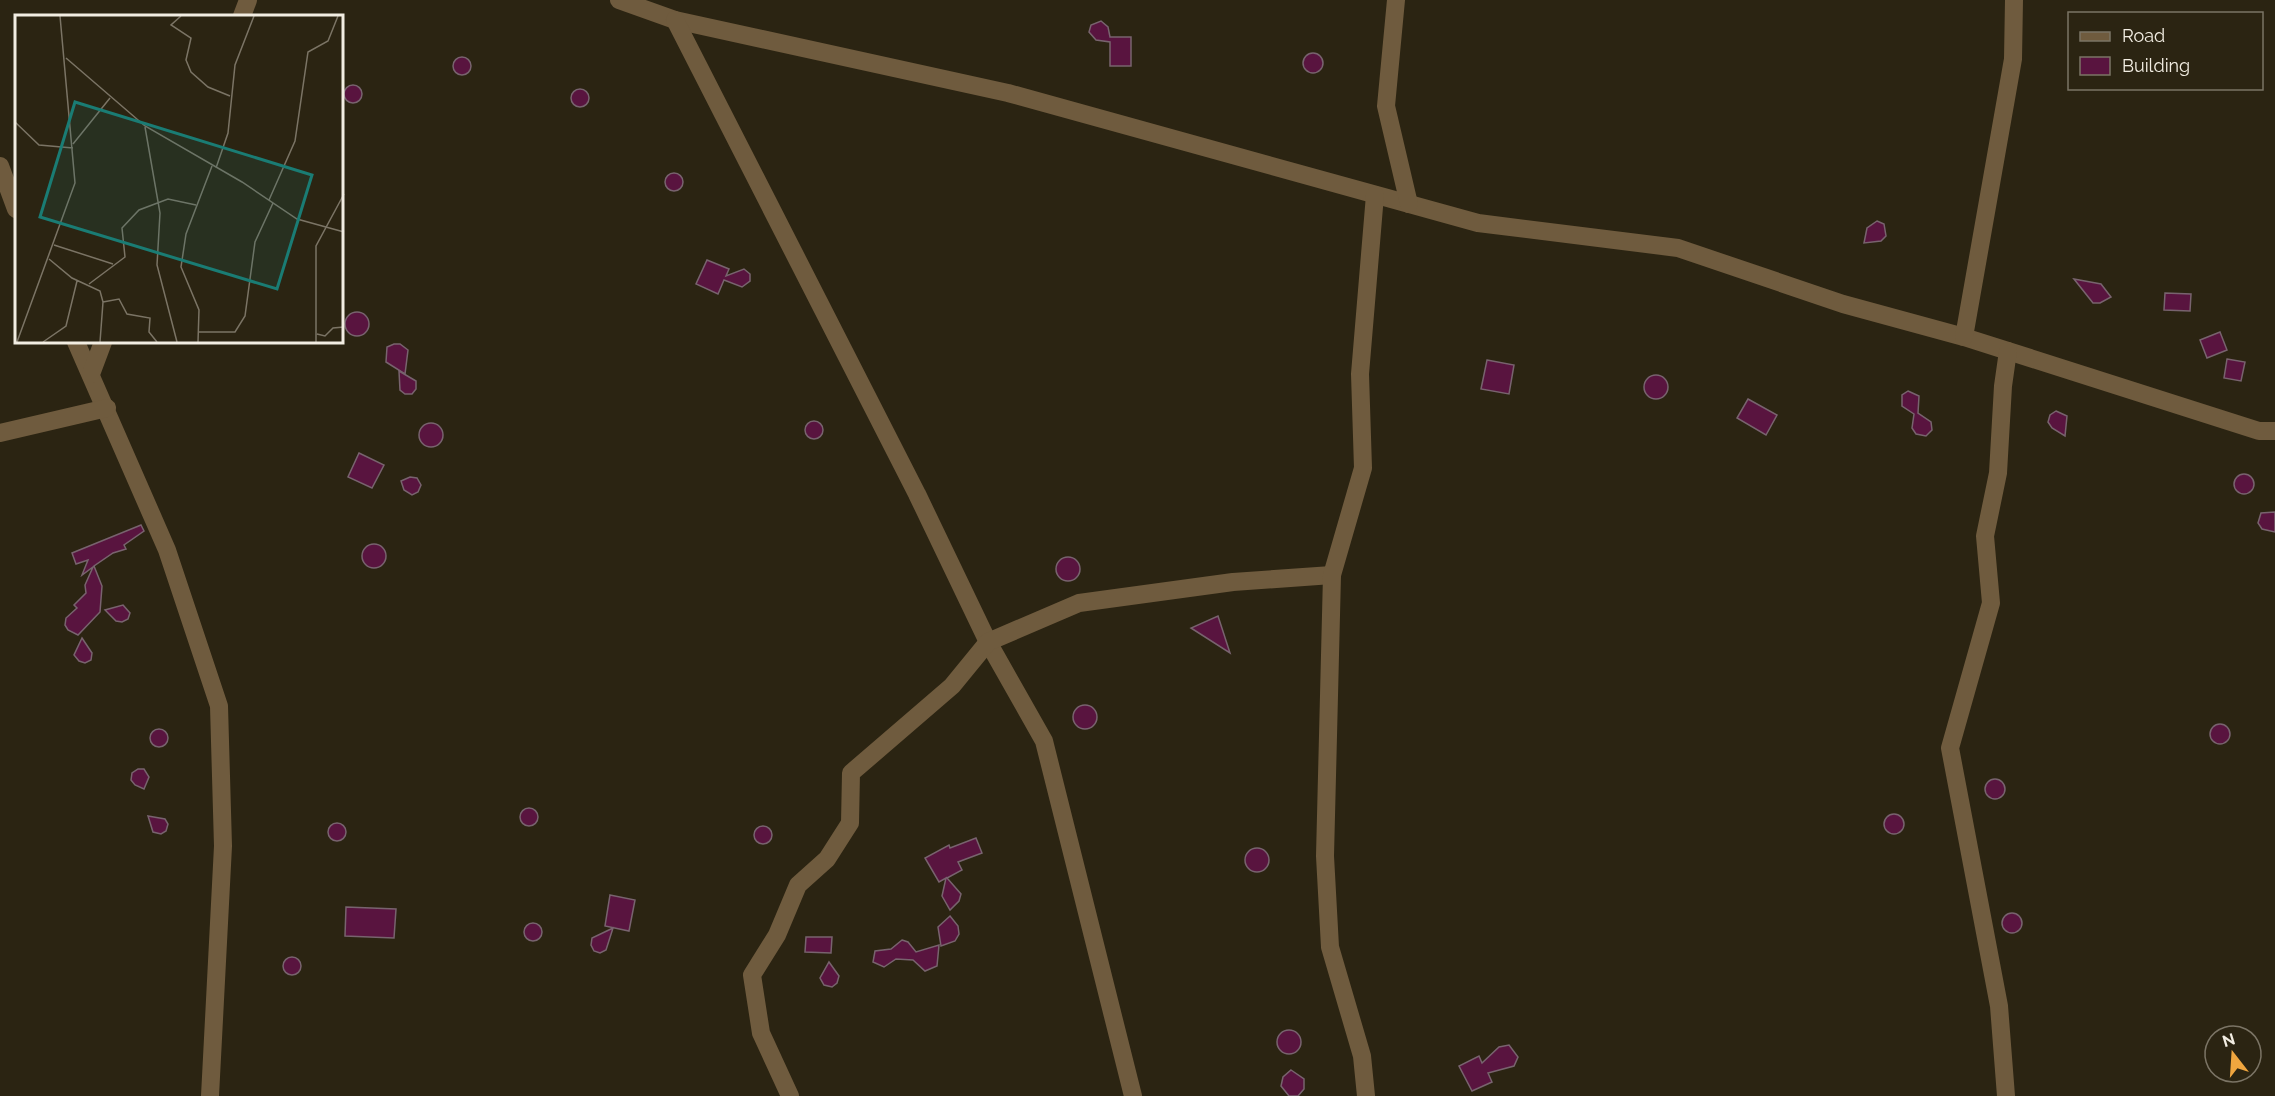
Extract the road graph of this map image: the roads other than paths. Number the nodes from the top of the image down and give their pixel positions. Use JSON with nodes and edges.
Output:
{"nodes":[{"id":1,"x":248,"y":0,"type":"edge"},
{"id":2,"x":619,"y":0,"type":"edge"},
{"id":3,"x":1396,"y":0,"type":"edge"},
{"id":4,"x":2014,"y":0,"type":"edge"},
{"id":5,"x":242,"y":15,"type":"edge"},
{"id":6,"x":675,"y":20,"type":"junction"},
{"id":7,"x":0,"y":166,"type":"edge"},
{"id":8,"x":1375,"y":195,"type":"junction"},
{"id":9,"x":1409,"y":204,"type":"junction"},
{"id":10,"x":15,"y":206,"type":"edge"},
{"id":11,"x":1964,"y":337,"type":"junction"},
{"id":12,"x":77,"y":344,"type":"edge"},
{"id":13,"x":102,"y":344,"type":"edge"},
{"id":14,"x":2008,"y":351,"type":"junction"},
{"id":15,"x":91,"y":374,"type":"junction"},
{"id":16,"x":107,"y":408,"type":"junction"},
{"id":17,"x":2275,"y":431,"type":"edge"},
{"id":18,"x":0,"y":432,"type":"edge"},
{"id":19,"x":1332,"y":575,"type":"junction"},
{"id":20,"x":988,"y":642,"type":"junction"},
{"id":21,"x":210,"y":1096,"type":"edge"},
{"id":22,"x":790,"y":1096,"type":"edge"},
{"id":23,"x":1133,"y":1096,"type":"edge"},
{"id":24,"x":1366,"y":1096,"type":"edge"},
{"id":25,"x":2006,"y":1096,"type":"edge"}],
"edges":[{"from":1,"to":5,"type":"street"},
{"from":2,"to":6,"type":"street"},
{"from":3,"to":9,"type":"street"},
{"from":4,"to":11,"type":"street"},
{"from":6,"to":8,"type":"street"},
{"from":6,"to":20,"type":"street"},
{"from":7,"to":10,"type":"street"},
{"from":8,"to":9,"type":"street"},
{"from":8,"to":19,"type":"street"},
{"from":9,"to":11,"type":"street"},
{"from":11,"to":14,"type":"street"},
{"from":12,"to":15,"type":"street"},
{"from":13,"to":15,"type":"street"},
{"from":14,"to":17,"type":"street"},
{"from":14,"to":25,"type":"street"},
{"from":15,"to":16,"type":"street"},
{"from":16,"to":18,"type":"street"},
{"from":16,"to":21,"type":"street"},
{"from":19,"to":20,"type":"street"},
{"from":19,"to":24,"type":"street"},
{"from":20,"to":22,"type":"street"},
{"from":20,"to":23,"type":"street"}]}
